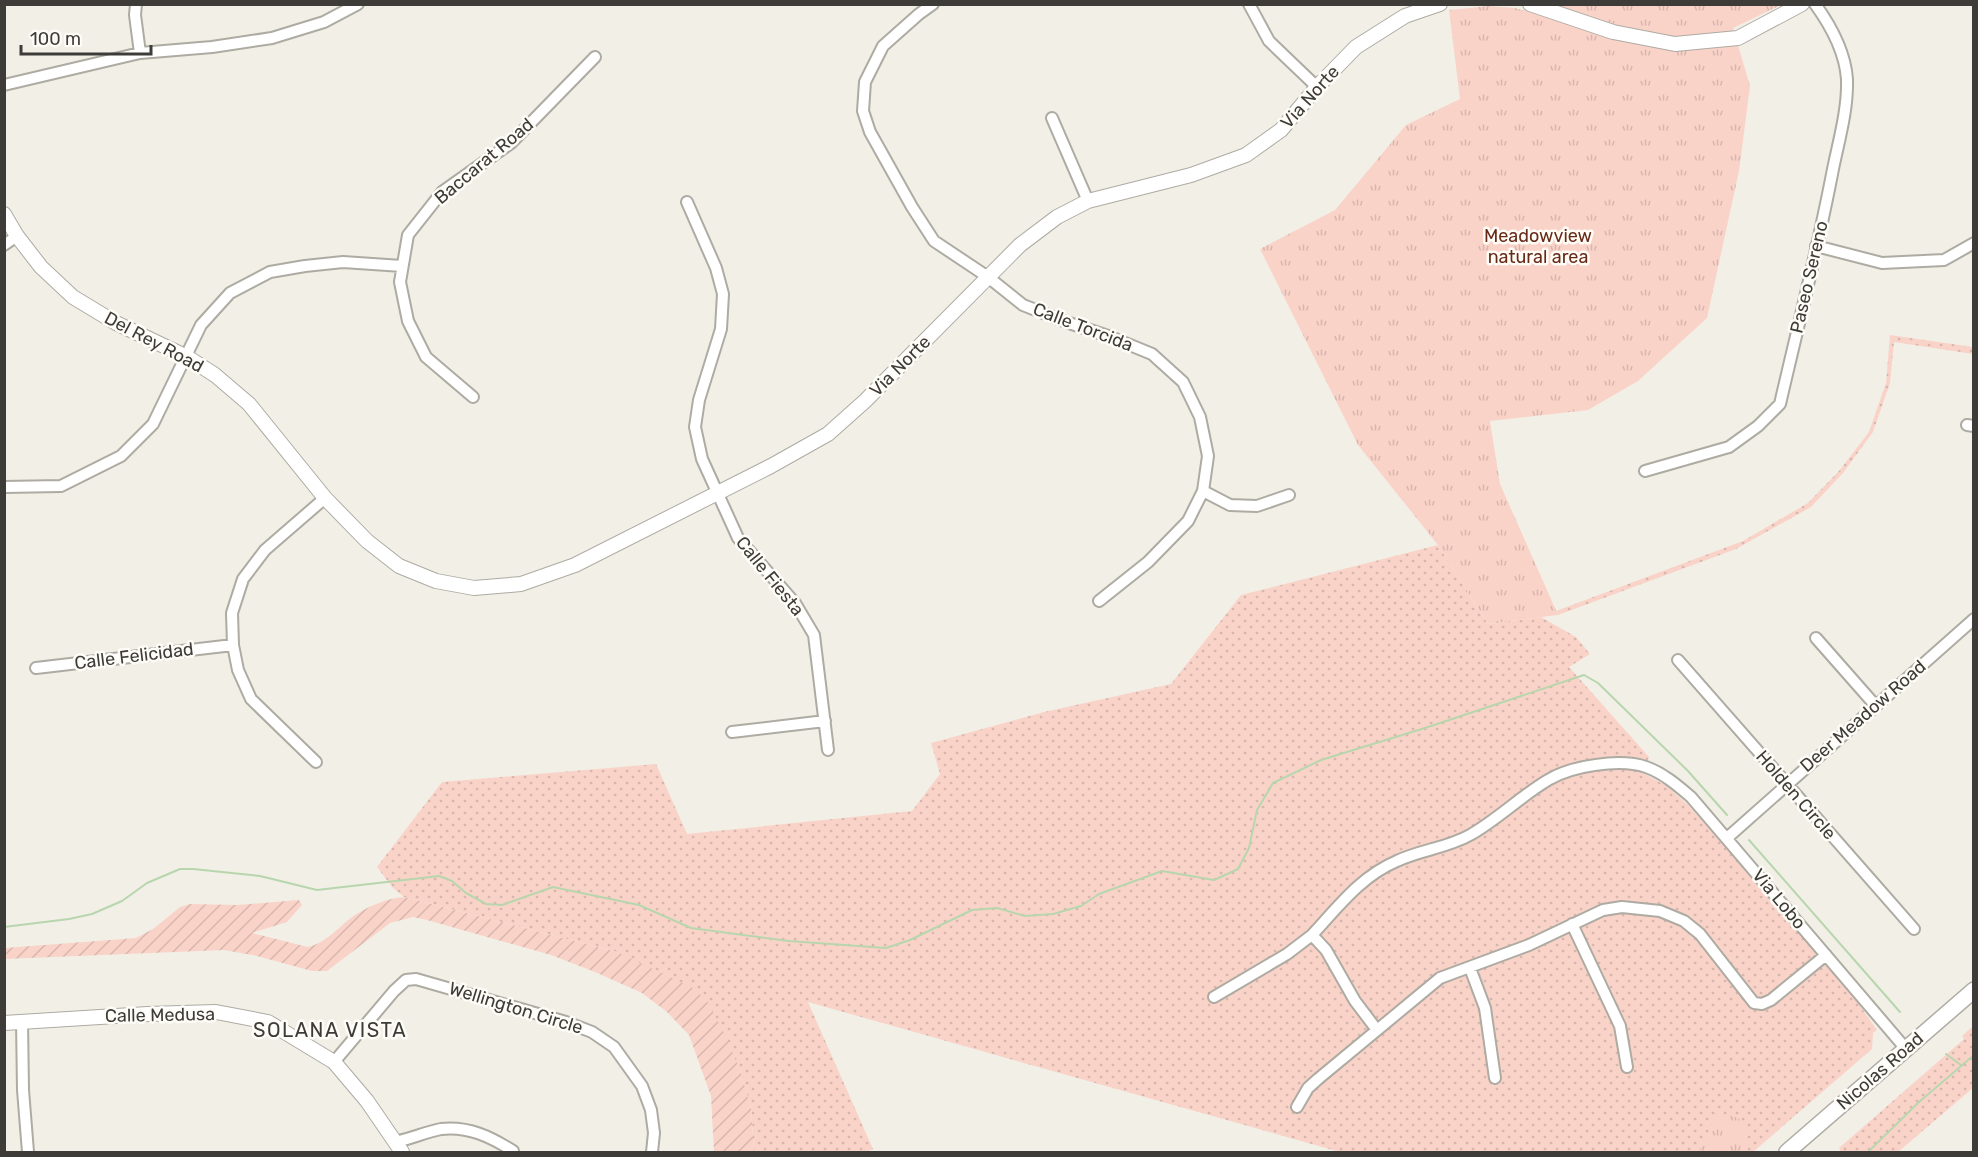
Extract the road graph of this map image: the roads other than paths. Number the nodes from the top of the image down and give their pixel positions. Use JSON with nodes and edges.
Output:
{"nodes":[{"id":1,"x":136,"y":4,"type":"edge"},
{"id":2,"x":358,"y":4,"type":"edge"},
{"id":3,"x":933,"y":4,"type":"edge"},
{"id":4,"x":1249,"y":4,"type":"edge"},
{"id":5,"x":1440,"y":4,"type":"edge"},
{"id":6,"x":1530,"y":4,"type":"edge"},
{"id":7,"x":1802,"y":4,"type":"edge"},
{"id":8,"x":1815,"y":4,"type":"edge"},
{"id":9,"x":140,"y":53,"type":"junction"},
{"id":10,"x":595,"y":57,"type":"dead end"},
{"id":11,"x":4,"y":85,"type":"edge"},
{"id":12,"x":1317,"y":87,"type":"junction"},
{"id":13,"x":1052,"y":118,"type":"dead end"},
{"id":14,"x":1088,"y":201,"type":"junction"},
{"id":15,"x":687,"y":202,"type":"dead end"},
{"id":16,"x":4,"y":214,"type":"edge"},
{"id":17,"x":17,"y":236,"type":"junction"},
{"id":18,"x":1974,"y":243,"type":"edge"},
{"id":19,"x":4,"y":245,"type":"edge"},
{"id":20,"x":1816,"y":246,"type":"junction"},
{"id":21,"x":402,"y":266,"type":"junction"},
{"id":22,"x":988,"y":277,"type":"junction"},
{"id":23,"x":187,"y":357,"type":"junction"},
{"id":24,"x":473,"y":397,"type":"dead end"},
{"id":25,"x":1645,"y":471,"type":"dead end"},
{"id":26,"x":4,"y":487,"type":"edge"},
{"id":27,"x":1203,"y":491,"type":"junction"},
{"id":28,"x":717,"y":493,"type":"junction"},
{"id":29,"x":1289,"y":495,"type":"dead end"},
{"id":30,"x":325,"y":498,"type":"junction"},
{"id":31,"x":1099,"y":601,"type":"dead end"},
{"id":32,"x":1974,"y":619,"type":"edge"},
{"id":33,"x":1816,"y":638,"type":"dead end"},
{"id":34,"x":233,"y":645,"type":"junction"},
{"id":35,"x":1678,"y":660,"type":"dead end"},
{"id":36,"x":36,"y":668,"type":"dead end"},
{"id":37,"x":1875,"y":705,"type":"junction"},
{"id":38,"x":825,"y":721,"type":"junction"},
{"id":39,"x":732,"y":732,"type":"dead end"},
{"id":40,"x":828,"y":750,"type":"dead end"},
{"id":41,"x":316,"y":762,"type":"dead end"},
{"id":42,"x":1787,"y":784,"type":"junction"},
{"id":43,"x":1727,"y":838,"type":"junction"},
{"id":44,"x":1572,"y":924,"type":"junction"},
{"id":45,"x":1914,"y":929,"type":"dead end"},
{"id":46,"x":1312,"y":935,"type":"junction"},
{"id":47,"x":1826,"y":955,"type":"junction"},
{"id":48,"x":1470,"y":968,"type":"junction"},
{"id":49,"x":1974,"y":990,"type":"edge"},
{"id":50,"x":1214,"y":997,"type":"dead end"},
{"id":51,"x":22,"y":1021,"type":"junction"},
{"id":52,"x":4,"y":1023,"type":"edge"},
{"id":53,"x":1377,"y":1030,"type":"junction"},
{"id":54,"x":1906,"y":1049,"type":"junction"},
{"id":55,"x":334,"y":1062,"type":"junction"},
{"id":56,"x":1627,"y":1067,"type":"dead end"},
{"id":57,"x":1495,"y":1078,"type":"dead end"},
{"id":58,"x":1297,"y":1107,"type":"dead end"},
{"id":59,"x":398,"y":1147,"type":"edge"},
{"id":60,"x":513,"y":1151,"type":"edge"},
{"id":61,"x":28,"y":1152,"type":"edge"},
{"id":62,"x":652,"y":1152,"type":"edge"},
{"id":63,"x":1787,"y":1152,"type":"edge"}],
"edges":[{"from":1,"to":9,"type":"street"},
{"from":2,"to":9,"type":"street"},
{"from":3,"to":22,"type":"street","name":"Calle Torcida"},
{"from":4,"to":12,"type":"street"},
{"from":5,"to":12,"type":"street","name":"Via Norte"},
{"from":6,"to":7,"type":"street"},
{"from":8,"to":20,"type":"street","name":"Paseo Sereno"},
{"from":9,"to":11,"type":"street"},
{"from":10,"to":21,"type":"street","name":"Baccarat Road"},
{"from":12,"to":14,"type":"street","name":"Via Norte"},
{"from":13,"to":14,"type":"street"},
{"from":14,"to":22,"type":"street","name":"Via Norte"},
{"from":15,"to":28,"type":"street","name":"Calle Fiesta"},
{"from":16,"to":17,"type":"street","name":"Del Rey Road"},
{"from":17,"to":19,"type":"street"},
{"from":17,"to":23,"type":"street","name":"Del Rey Road"},
{"from":18,"to":20,"type":"street"},
{"from":20,"to":25,"type":"street","name":"Paseo Sereno"},
{"from":21,"to":23,"type":"street"},
{"from":21,"to":24,"type":"street","name":"Baccarat Road"},
{"from":22,"to":27,"type":"street","name":"Calle Torcida"},
{"from":22,"to":28,"type":"street","name":"Via Norte"},
{"from":23,"to":26,"type":"street"},
{"from":23,"to":30,"type":"street","name":"Del Rey Road"},
{"from":27,"to":29,"type":"street"},
{"from":27,"to":31,"type":"street","name":"Calle Torcida"},
{"from":28,"to":30,"type":"street","name":"Via Norte"},
{"from":28,"to":38,"type":"street","name":"Calle Fiesta"},
{"from":30,"to":34,"type":"street"},
{"from":32,"to":37,"type":"street","name":"Deer Meadow Road"},
{"from":33,"to":37,"type":"street"},
{"from":34,"to":36,"type":"street","name":"Calle Felicidad"},
{"from":34,"to":41,"type":"street"},
{"from":35,"to":42,"type":"street","name":"Holden Circle"},
{"from":37,"to":42,"type":"street","name":"Deer Meadow Road"},
{"from":38,"to":39,"type":"street"},
{"from":38,"to":40,"type":"street","name":"Calle Fiesta"},
{"from":42,"to":43,"type":"street","name":"Deer Meadow Road"},
{"from":42,"to":45,"type":"street","name":"Holden Circle"},
{"from":43,"to":46,"type":"street","name":"Via Lobo"},
{"from":43,"to":47,"type":"street","name":"Via Lobo"},
{"from":44,"to":47,"type":"street"},
{"from":44,"to":48,"type":"street"},
{"from":44,"to":56,"type":"street"},
{"from":46,"to":50,"type":"street"},
{"from":46,"to":53,"type":"street"},
{"from":47,"to":54,"type":"street","name":"Via Lobo"},
{"from":48,"to":53,"type":"street"},
{"from":48,"to":57,"type":"street"},
{"from":49,"to":54,"type":"main road","name":"Nicolas Road"},
{"from":51,"to":52,"type":"street","name":"Calle Medusa"},
{"from":51,"to":55,"type":"street","name":"Calle Medusa"},
{"from":51,"to":61,"type":"street"},
{"from":53,"to":58,"type":"street"},
{"from":54,"to":63,"type":"main road","name":"Nicolas Road"},
{"from":55,"to":59,"type":"street","name":"Calle Medusa"},
{"from":55,"to":62,"type":"street","name":"Wellington Circle"},
{"from":59,"to":60,"type":"street"}]}
